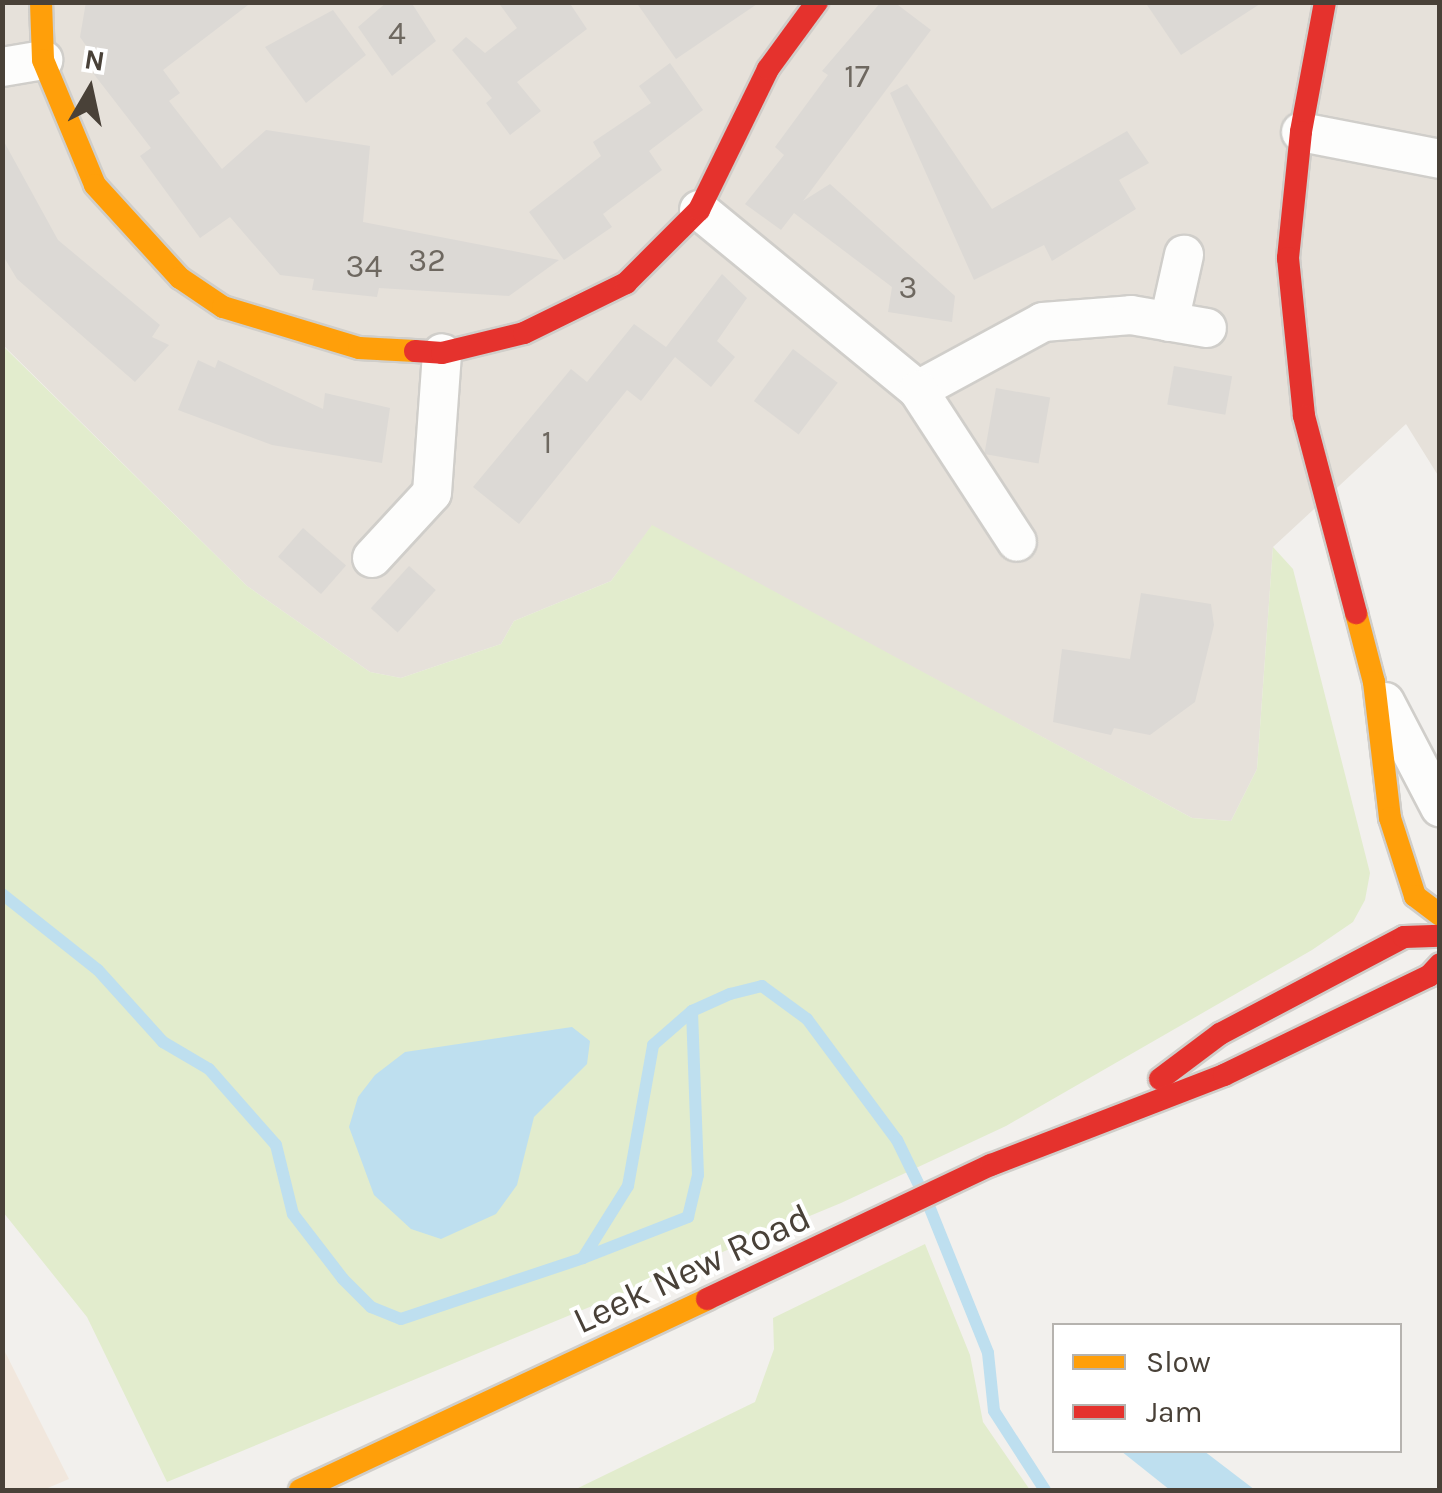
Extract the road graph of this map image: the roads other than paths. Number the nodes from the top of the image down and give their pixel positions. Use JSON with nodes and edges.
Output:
{"nodes":[{"id":1,"x":42,"y":2,"type":"edge"},
{"id":2,"x":818,"y":2,"type":"edge"},
{"id":3,"x":1325,"y":2,"type":"edge"},
{"id":4,"x":44,"y":60,"type":"junction"},
{"id":5,"x":2,"y":67,"type":"edge"},
{"id":6,"x":1301,"y":132,"type":"junction"},
{"id":7,"x":1440,"y":159,"type":"edge"},
{"id":8,"x":699,"y":210,"type":"junction"},
{"id":9,"x":1184,"y":255,"type":"dead end"},
{"id":10,"x":1169,"y":322,"type":"junction"},
{"id":11,"x":1207,"y":328,"type":"dead end"},
{"id":12,"x":442,"y":353,"type":"junction"},
{"id":13,"x":918,"y":390,"type":"junction"},
{"id":14,"x":1018,"y":542,"type":"dead end"},
{"id":15,"x":372,"y":558,"type":"dead end"},
{"id":16,"x":1374,"y":682,"type":"junction"},
{"id":17,"x":1440,"y":807,"type":"edge"},
{"id":18,"x":1440,"y":916,"type":"edge"},
{"id":19,"x":1440,"y":936,"type":"edge"},
{"id":20,"x":1440,"y":964,"type":"edge"},
{"id":21,"x":1114,"y":1114,"type":"junction"},
{"id":22,"x":300,"y":1490,"type":"edge"}],
"edges":[{"from":1,"to":4,"type":"main road"},
{"from":2,"to":8,"type":"main road"},
{"from":3,"to":6,"type":"main road"},
{"from":4,"to":5,"type":"street"},
{"from":4,"to":12,"type":"main road"},
{"from":6,"to":7,"type":"street"},
{"from":6,"to":16,"type":"main road"},
{"from":8,"to":12,"type":"main road"},
{"from":8,"to":13,"type":"street"},
{"from":9,"to":10,"type":"street"},
{"from":10,"to":11,"type":"street"},
{"from":10,"to":13,"type":"street"},
{"from":12,"to":15,"type":"street"},
{"from":13,"to":14,"type":"street"},
{"from":16,"to":17,"type":"street"},
{"from":16,"to":18,"type":"main road"},
{"from":19,"to":21,"type":"main road","name":"Leek New Road"},
{"from":20,"to":21,"type":"main road","name":"Leek New Road"},
{"from":21,"to":22,"type":"main road","name":"Leek New Road"}]}
